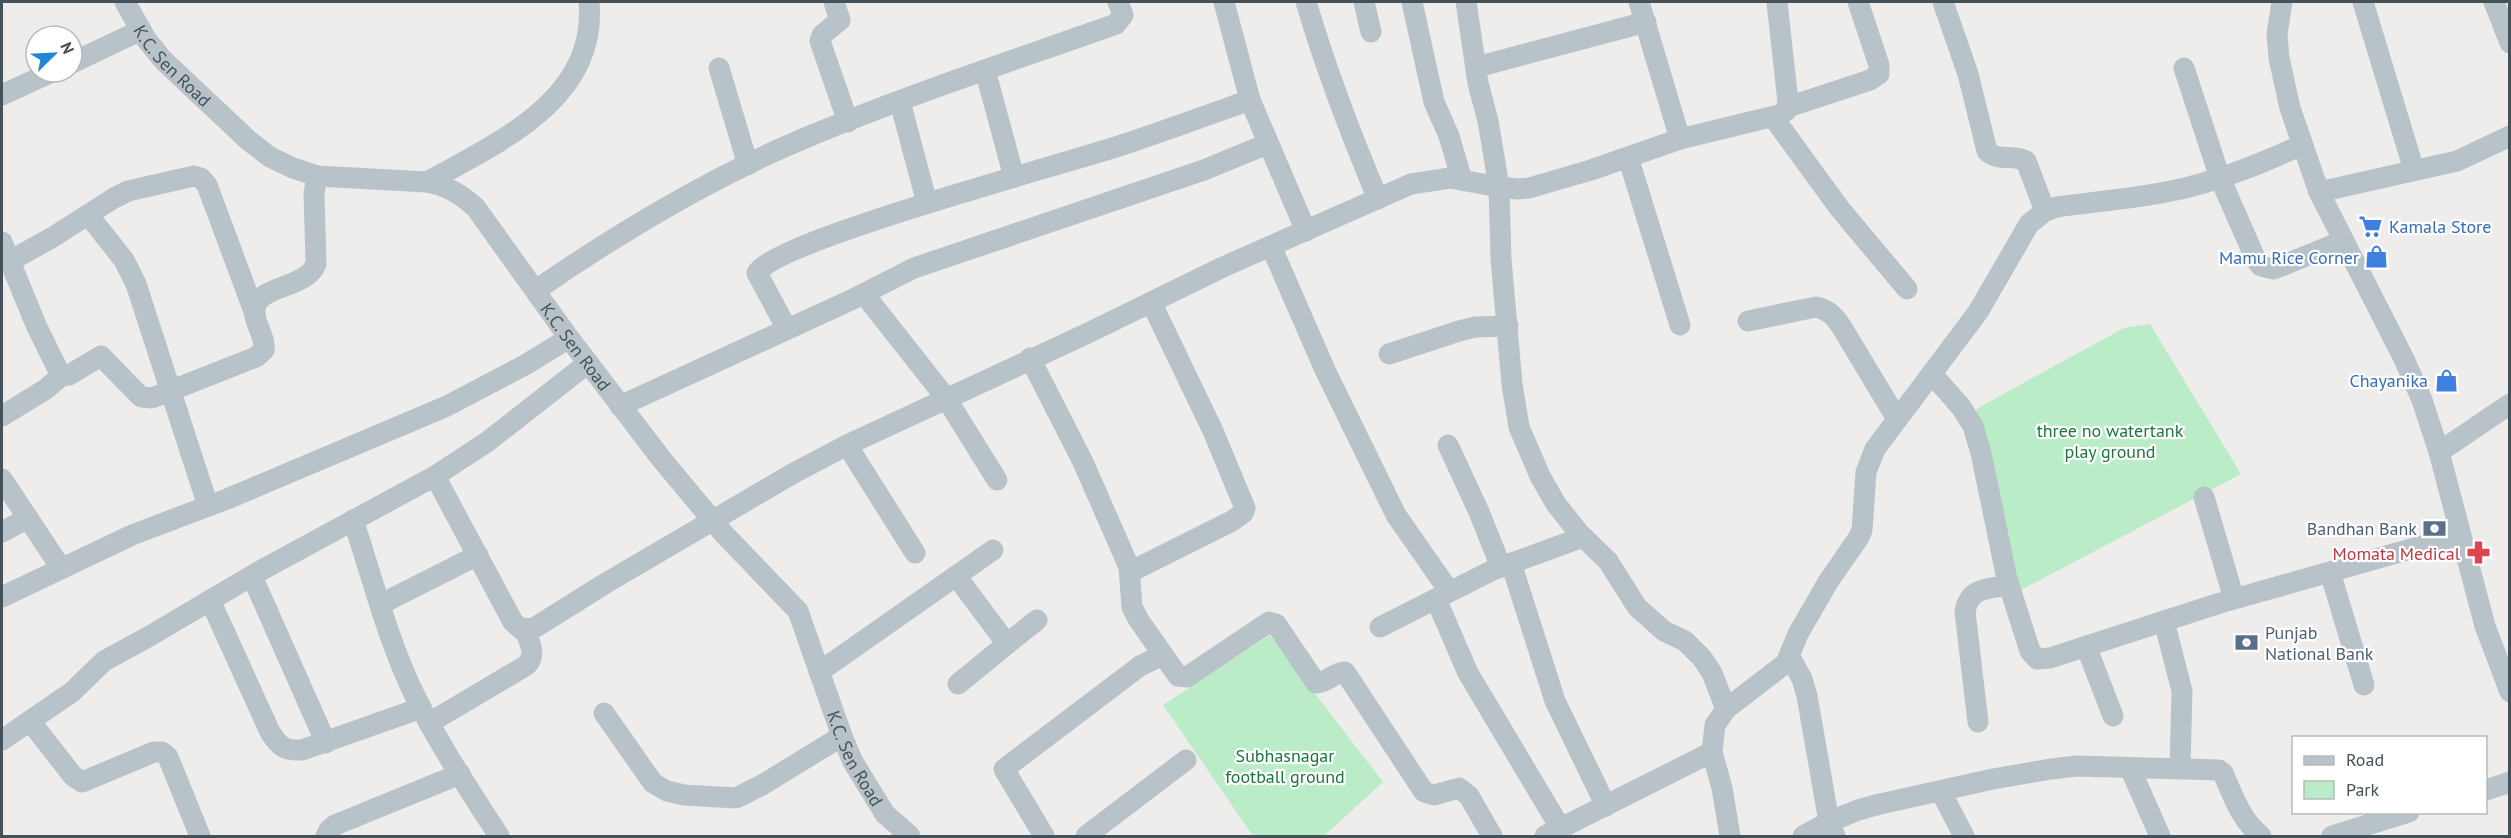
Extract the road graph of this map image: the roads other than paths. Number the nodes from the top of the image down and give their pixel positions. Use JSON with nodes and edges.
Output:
{"nodes":[{"id":1,"x":125,"y":2,"type":"edge"},
{"id":2,"x":589,"y":2,"type":"edge"},
{"id":3,"x":834,"y":2,"type":"edge"},
{"id":4,"x":1118,"y":2,"type":"edge"},
{"id":5,"x":1224,"y":2,"type":"edge"},
{"id":6,"x":1306,"y":2,"type":"edge"},
{"id":7,"x":1364,"y":2,"type":"edge"},
{"id":8,"x":1412,"y":2,"type":"edge"},
{"id":9,"x":1466,"y":2,"type":"edge"},
{"id":10,"x":1639,"y":2,"type":"edge"},
{"id":11,"x":1777,"y":2,"type":"edge"},
{"id":12,"x":1858,"y":2,"type":"edge"},
{"id":13,"x":1943,"y":2,"type":"edge"},
{"id":14,"x":2282,"y":2,"type":"edge"},
{"id":15,"x":2363,"y":2,"type":"edge"},
{"id":16,"x":2494,"y":2,"type":"edge"},
{"id":17,"x":1646,"y":22,"type":"junction"},
{"id":18,"x":141,"y":30,"type":"junction"},
{"id":19,"x":1371,"y":32,"type":"dead end"},
{"id":20,"x":2510,"y":43,"type":"edge"},
{"id":21,"x":84,"y":57,"type":"edge"},
{"id":22,"x":1477,"y":67,"type":"junction"},
{"id":23,"x":719,"y":68,"type":"dead end"},
{"id":24,"x":2184,"y":68,"type":"dead end"},
{"id":25,"x":985,"y":70,"type":"junction"},
{"id":26,"x":26,"y":84,"type":"edge"},
{"id":27,"x":2,"y":95,"type":"edge"},
{"id":28,"x":1250,"y":100,"type":"junction"},
{"id":29,"x":900,"y":102,"type":"junction"},
{"id":30,"x":1780,"y":112,"type":"junction"},
{"id":31,"x":848,"y":122,"type":"junction"},
{"id":32,"x":2510,"y":136,"type":"edge"},
{"id":33,"x":1680,"y":139,"type":"junction"},
{"id":34,"x":1267,"y":144,"type":"junction"},
{"id":35,"x":2302,"y":145,"type":"junction"},
{"id":36,"x":1628,"y":157,"type":"junction"},
{"id":37,"x":748,"y":165,"type":"junction"},
{"id":38,"x":2414,"y":170,"type":"junction"},
{"id":39,"x":317,"y":176,"type":"junction"},
{"id":40,"x":1014,"y":177,"type":"junction"},
{"id":41,"x":2220,"y":178,"type":"junction"},
{"id":42,"x":1462,"y":180,"type":"junction"},
{"id":43,"x":427,"y":182,"type":"junction"},
{"id":44,"x":1499,"y":187,"type":"junction"},
{"id":45,"x":2319,"y":192,"type":"junction"},
{"id":46,"x":1378,"y":199,"type":"junction"},
{"id":47,"x":927,"y":203,"type":"junction"},
{"id":48,"x":2045,"y":211,"type":"junction"},
{"id":49,"x":89,"y":216,"type":"junction"},
{"id":50,"x":1306,"y":231,"type":"junction"},
{"id":51,"x":2343,"y":241,"type":"junction"},
{"id":52,"x":1271,"y":246,"type":"junction"},
{"id":53,"x":6,"y":252,"type":"edge"},
{"id":54,"x":1907,"y":289,"type":"dead end"},
{"id":55,"x":536,"y":290,"type":"junction"},
{"id":56,"x":864,"y":294,"type":"junction"},
{"id":57,"x":1151,"y":302,"type":"junction"},
{"id":58,"x":255,"y":314,"type":"junction"},
{"id":59,"x":1748,"y":321,"type":"dead end"},
{"id":60,"x":1680,"y":325,"type":"dead end"},
{"id":61,"x":1508,"y":326,"type":"junction"},
{"id":62,"x":787,"y":329,"type":"junction"},
{"id":63,"x":569,"y":338,"type":"junction"},
{"id":64,"x":1389,"y":354,"type":"dead end"},
{"id":65,"x":1030,"y":358,"type":"junction"},
{"id":66,"x":588,"y":363,"type":"junction"},
{"id":67,"x":1932,"y":374,"type":"junction"},
{"id":68,"x":62,"y":376,"type":"junction"},
{"id":69,"x":169,"y":392,"type":"junction"},
{"id":70,"x":946,"y":398,"type":"junction"},
{"id":71,"x":2510,"y":404,"type":"edge"},
{"id":72,"x":620,"y":406,"type":"junction"},
{"id":73,"x":2,"y":416,"type":"edge"},
{"id":74,"x":1897,"y":419,"type":"junction"},
{"id":75,"x":847,"y":445,"type":"junction"},
{"id":76,"x":1448,"y":445,"type":"dead end"},
{"id":77,"x":2439,"y":452,"type":"junction"},
{"id":78,"x":435,"y":476,"type":"junction"},
{"id":79,"x":2,"y":479,"type":"edge"},
{"id":80,"x":997,"y":480,"type":"dead end"},
{"id":81,"x":2204,"y":498,"type":"dead end"},
{"id":82,"x":208,"y":506,"type":"junction"},
{"id":83,"x":28,"y":518,"type":"junction"},
{"id":84,"x":353,"y":520,"type":"junction"},
{"id":85,"x":713,"y":521,"type":"junction"},
{"id":86,"x":2,"y":532,"type":"edge"},
{"id":87,"x":2460,"y":535,"type":"junction"},
{"id":88,"x":1583,"y":537,"type":"junction"},
{"id":89,"x":993,"y":550,"type":"dead end"},
{"id":90,"x":915,"y":553,"type":"dead end"},
{"id":91,"x":478,"y":555,"type":"junction"},
{"id":92,"x":1506,"y":565,"type":"junction"},
{"id":93,"x":61,"y":568,"type":"junction"},
{"id":94,"x":1130,"y":572,"type":"junction"},
{"id":95,"x":2330,"y":572,"type":"junction"},
{"id":96,"x":252,"y":576,"type":"junction"},
{"id":97,"x":957,"y":577,"type":"junction"},
{"id":98,"x":2009,"y":585,"type":"junction"},
{"id":99,"x":1442,"y":595,"type":"junction"},
{"id":100,"x":2,"y":597,"type":"edge"},
{"id":101,"x":2234,"y":599,"type":"junction"},
{"id":102,"x":210,"y":600,"type":"junction"},
{"id":103,"x":381,"y":604,"type":"junction"},
{"id":104,"x":1037,"y":620,"type":"dead end"},
{"id":105,"x":2164,"y":621,"type":"junction"},
{"id":106,"x":1380,"y":627,"type":"dead end"},
{"id":107,"x":525,"y":630,"type":"junction"},
{"id":108,"x":1007,"y":644,"type":"junction"},
{"id":109,"x":2086,"y":646,"type":"junction"},
{"id":110,"x":1162,"y":655,"type":"junction"},
{"id":111,"x":1790,"y":657,"type":"junction"},
{"id":112,"x":2504,"y":664,"type":"edge"},
{"id":113,"x":819,"y":672,"type":"junction"},
{"id":114,"x":958,"y":684,"type":"dead end"},
{"id":115,"x":2364,"y":685,"type":"dead end"},
{"id":116,"x":2510,"y":692,"type":"edge"},
{"id":117,"x":1726,"y":708,"type":"junction"},
{"id":118,"x":604,"y":713,"type":"dead end"},
{"id":119,"x":425,"y":716,"type":"junction"},
{"id":120,"x":2113,"y":716,"type":"dead end"},
{"id":121,"x":30,"y":721,"type":"junction"},
{"id":122,"x":1978,"y":722,"type":"dead end"},
{"id":123,"x":842,"y":736,"type":"junction"},
{"id":124,"x":2,"y":740,"type":"edge"},
{"id":125,"x":326,"y":743,"type":"junction"},
{"id":126,"x":1712,"y":752,"type":"junction"},
{"id":127,"x":1186,"y":760,"type":"dead end"},
{"id":128,"x":2130,"y":768,"type":"junction"},
{"id":129,"x":2180,"y":768,"type":"junction"},
{"id":130,"x":460,"y":774,"type":"junction"},
{"id":131,"x":2510,"y":782,"type":"edge"},
{"id":132,"x":2487,"y":790,"type":"edge"},
{"id":133,"x":1941,"y":792,"type":"junction"},
{"id":134,"x":1606,"y":806,"type":"junction"},
{"id":135,"x":2406,"y":814,"type":"edge"},
{"id":136,"x":1832,"y":829,"type":"edge"},
{"id":137,"x":897,"y":833,"type":"edge"},
{"id":138,"x":1553,"y":833,"type":"edge"},
{"id":139,"x":200,"y":837,"type":"edge"},
{"id":140,"x":326,"y":837,"type":"edge"},
{"id":141,"x":499,"y":837,"type":"edge"},
{"id":142,"x":1044,"y":837,"type":"edge"},
{"id":143,"x":1086,"y":837,"type":"edge"},
{"id":144,"x":1492,"y":837,"type":"edge"},
{"id":145,"x":1730,"y":837,"type":"edge"},
{"id":146,"x":1803,"y":837,"type":"edge"},
{"id":147,"x":1964,"y":837,"type":"edge"},
{"id":148,"x":2160,"y":837,"type":"edge"},
{"id":149,"x":2261,"y":837,"type":"edge"},
{"id":150,"x":2332,"y":837,"type":"edge"}],
"edges":[{"from":1,"to":18,"type":"street","name":"K.C. Sen Road"},
{"from":2,"to":43,"type":"street"},
{"from":3,"to":31,"type":"street"},
{"from":4,"to":25,"type":"street"},
{"from":5,"to":28,"type":"street"},
{"from":6,"to":46,"type":"street"},
{"from":7,"to":19,"type":"street"},
{"from":8,"to":42,"type":"street"},
{"from":9,"to":22,"type":"street"},
{"from":10,"to":17,"type":"street"},
{"from":11,"to":30,"type":"street"},
{"from":12,"to":30,"type":"street"},
{"from":13,"to":48,"type":"street"},
{"from":14,"to":35,"type":"street"},
{"from":15,"to":38,"type":"street"},
{"from":16,"to":20,"type":"street"},
{"from":17,"to":22,"type":"street"},
{"from":17,"to":33,"type":"street"},
{"from":18,"to":21,"type":"street"},
{"from":18,"to":39,"type":"street","name":"K.C. Sen Road"},
{"from":22,"to":44,"type":"street"},
{"from":23,"to":37,"type":"street"},
{"from":24,"to":41,"type":"street"},
{"from":25,"to":29,"type":"street"},
{"from":25,"to":40,"type":"street"},
{"from":26,"to":27,"type":"street"},
{"from":28,"to":34,"type":"street"},
{"from":28,"to":40,"type":"street"},
{"from":29,"to":31,"type":"street"},
{"from":29,"to":47,"type":"street"},
{"from":30,"to":33,"type":"street"},
{"from":30,"to":54,"type":"street"},
{"from":31,"to":37,"type":"street"},
{"from":32,"to":38,"type":"street"},
{"from":33,"to":36,"type":"street"},
{"from":34,"to":50,"type":"street"},
{"from":34,"to":56,"type":"street"},
{"from":35,"to":41,"type":"street"},
{"from":35,"to":45,"type":"street"},
{"from":36,"to":44,"type":"street"},
{"from":36,"to":60,"type":"street"},
{"from":37,"to":55,"type":"street"},
{"from":38,"to":45,"type":"street"},
{"from":39,"to":43,"type":"street","name":"K.C. Sen Road"},
{"from":39,"to":58,"type":"street"},
{"from":40,"to":47,"type":"street"},
{"from":41,"to":48,"type":"street"},
{"from":41,"to":51,"type":"street"},
{"from":42,"to":44,"type":"street"},
{"from":42,"to":46,"type":"street"},
{"from":43,"to":55,"type":"street","name":"K.C. Sen Road"},
{"from":44,"to":61,"type":"street"},
{"from":45,"to":51,"type":"street"},
{"from":46,"to":50,"type":"street"},
{"from":47,"to":62,"type":"street"},
{"from":48,"to":67,"type":"street"},
{"from":49,"to":53,"type":"street"},
{"from":49,"to":58,"type":"street"},
{"from":49,"to":69,"type":"street"},
{"from":50,"to":52,"type":"street"},
{"from":51,"to":77,"type":"street"},
{"from":52,"to":57,"type":"street"},
{"from":52,"to":99,"type":"street"},
{"from":53,"to":68,"type":"street"},
{"from":55,"to":63,"type":"street","name":"K.C. Sen Road"},
{"from":56,"to":62,"type":"street"},
{"from":56,"to":70,"type":"street"},
{"from":57,"to":65,"type":"street"},
{"from":57,"to":94,"type":"street"},
{"from":58,"to":69,"type":"street"},
{"from":59,"to":74,"type":"street"},
{"from":61,"to":64,"type":"street"},
{"from":61,"to":88,"type":"street"},
{"from":62,"to":72,"type":"street"},
{"from":63,"to":66,"type":"street","name":"K.C. Sen Road"},
{"from":63,"to":82,"type":"street"},
{"from":65,"to":70,"type":"street"},
{"from":65,"to":94,"type":"street"},
{"from":66,"to":72,"type":"street","name":"K.C. Sen Road"},
{"from":66,"to":78,"type":"street"},
{"from":67,"to":74,"type":"street"},
{"from":67,"to":98,"type":"street"},
{"from":68,"to":69,"type":"street"},
{"from":68,"to":73,"type":"street"},
{"from":69,"to":82,"type":"street"},
{"from":70,"to":75,"type":"street"},
{"from":70,"to":80,"type":"street"},
{"from":71,"to":77,"type":"street"},
{"from":72,"to":85,"type":"street","name":"K.C. Sen Road"},
{"from":74,"to":111,"type":"street"},
{"from":75,"to":85,"type":"street"},
{"from":75,"to":90,"type":"street"},
{"from":76,"to":92,"type":"street"},
{"from":77,"to":87,"type":"street"},
{"from":78,"to":84,"type":"street"},
{"from":78,"to":91,"type":"street"},
{"from":79,"to":83,"type":"street"},
{"from":81,"to":101,"type":"street"},
{"from":82,"to":93,"type":"street"},
{"from":83,"to":86,"type":"street"},
{"from":83,"to":93,"type":"street"},
{"from":84,"to":96,"type":"street"},
{"from":84,"to":103,"type":"street"},
{"from":85,"to":107,"type":"street"},
{"from":85,"to":113,"type":"street","name":"K.C. Sen Road"},
{"from":87,"to":95,"type":"street"},
{"from":87,"to":112,"type":"street"},
{"from":88,"to":92,"type":"street"},
{"from":88,"to":117,"type":"street"},
{"from":89,"to":97,"type":"street"},
{"from":91,"to":103,"type":"street"},
{"from":91,"to":107,"type":"street"},
{"from":92,"to":99,"type":"street"},
{"from":92,"to":134,"type":"street"},
{"from":93,"to":100,"type":"street"},
{"from":94,"to":110,"type":"street"},
{"from":95,"to":101,"type":"street"},
{"from":95,"to":115,"type":"street"},
{"from":96,"to":102,"type":"street"},
{"from":96,"to":125,"type":"street"},
{"from":97,"to":108,"type":"street"},
{"from":97,"to":113,"type":"street"},
{"from":98,"to":109,"type":"street"},
{"from":98,"to":122,"type":"street"},
{"from":99,"to":106,"type":"street"},
{"from":99,"to":138,"type":"street"},
{"from":101,"to":105,"type":"street"},
{"from":102,"to":121,"type":"street"},
{"from":102,"to":125,"type":"street"},
{"from":103,"to":119,"type":"street"},
{"from":104,"to":108,"type":"street"},
{"from":105,"to":109,"type":"street"},
{"from":105,"to":129,"type":"street"},
{"from":107,"to":119,"type":"street"},
{"from":108,"to":114,"type":"street"},
{"from":109,"to":120,"type":"street"},
{"from":110,"to":142,"type":"street"},
{"from":110,"to":144,"type":"street"},
{"from":111,"to":117,"type":"street"},
{"from":111,"to":136,"type":"street"},
{"from":112,"to":116,"type":"street"},
{"from":113,"to":123,"type":"street","name":"K.C. Sen Road"},
{"from":117,"to":126,"type":"street"},
{"from":118,"to":123,"type":"street"},
{"from":119,"to":125,"type":"street"},
{"from":119,"to":130,"type":"street"},
{"from":121,"to":124,"type":"street"},
{"from":121,"to":139,"type":"street"},
{"from":123,"to":137,"type":"street","name":"K.C. Sen Road"},
{"from":126,"to":134,"type":"street"},
{"from":126,"to":145,"type":"street"},
{"from":127,"to":143,"type":"street"},
{"from":128,"to":129,"type":"street"},
{"from":128,"to":133,"type":"street"},
{"from":128,"to":148,"type":"street"},
{"from":129,"to":149,"type":"street"},
{"from":130,"to":140,"type":"street"},
{"from":130,"to":141,"type":"street"},
{"from":131,"to":132,"type":"street"},
{"from":133,"to":136,"type":"street"},
{"from":133,"to":147,"type":"street"},
{"from":134,"to":138,"type":"street"},
{"from":135,"to":150,"type":"street"},
{"from":136,"to":146,"type":"street"}]}
